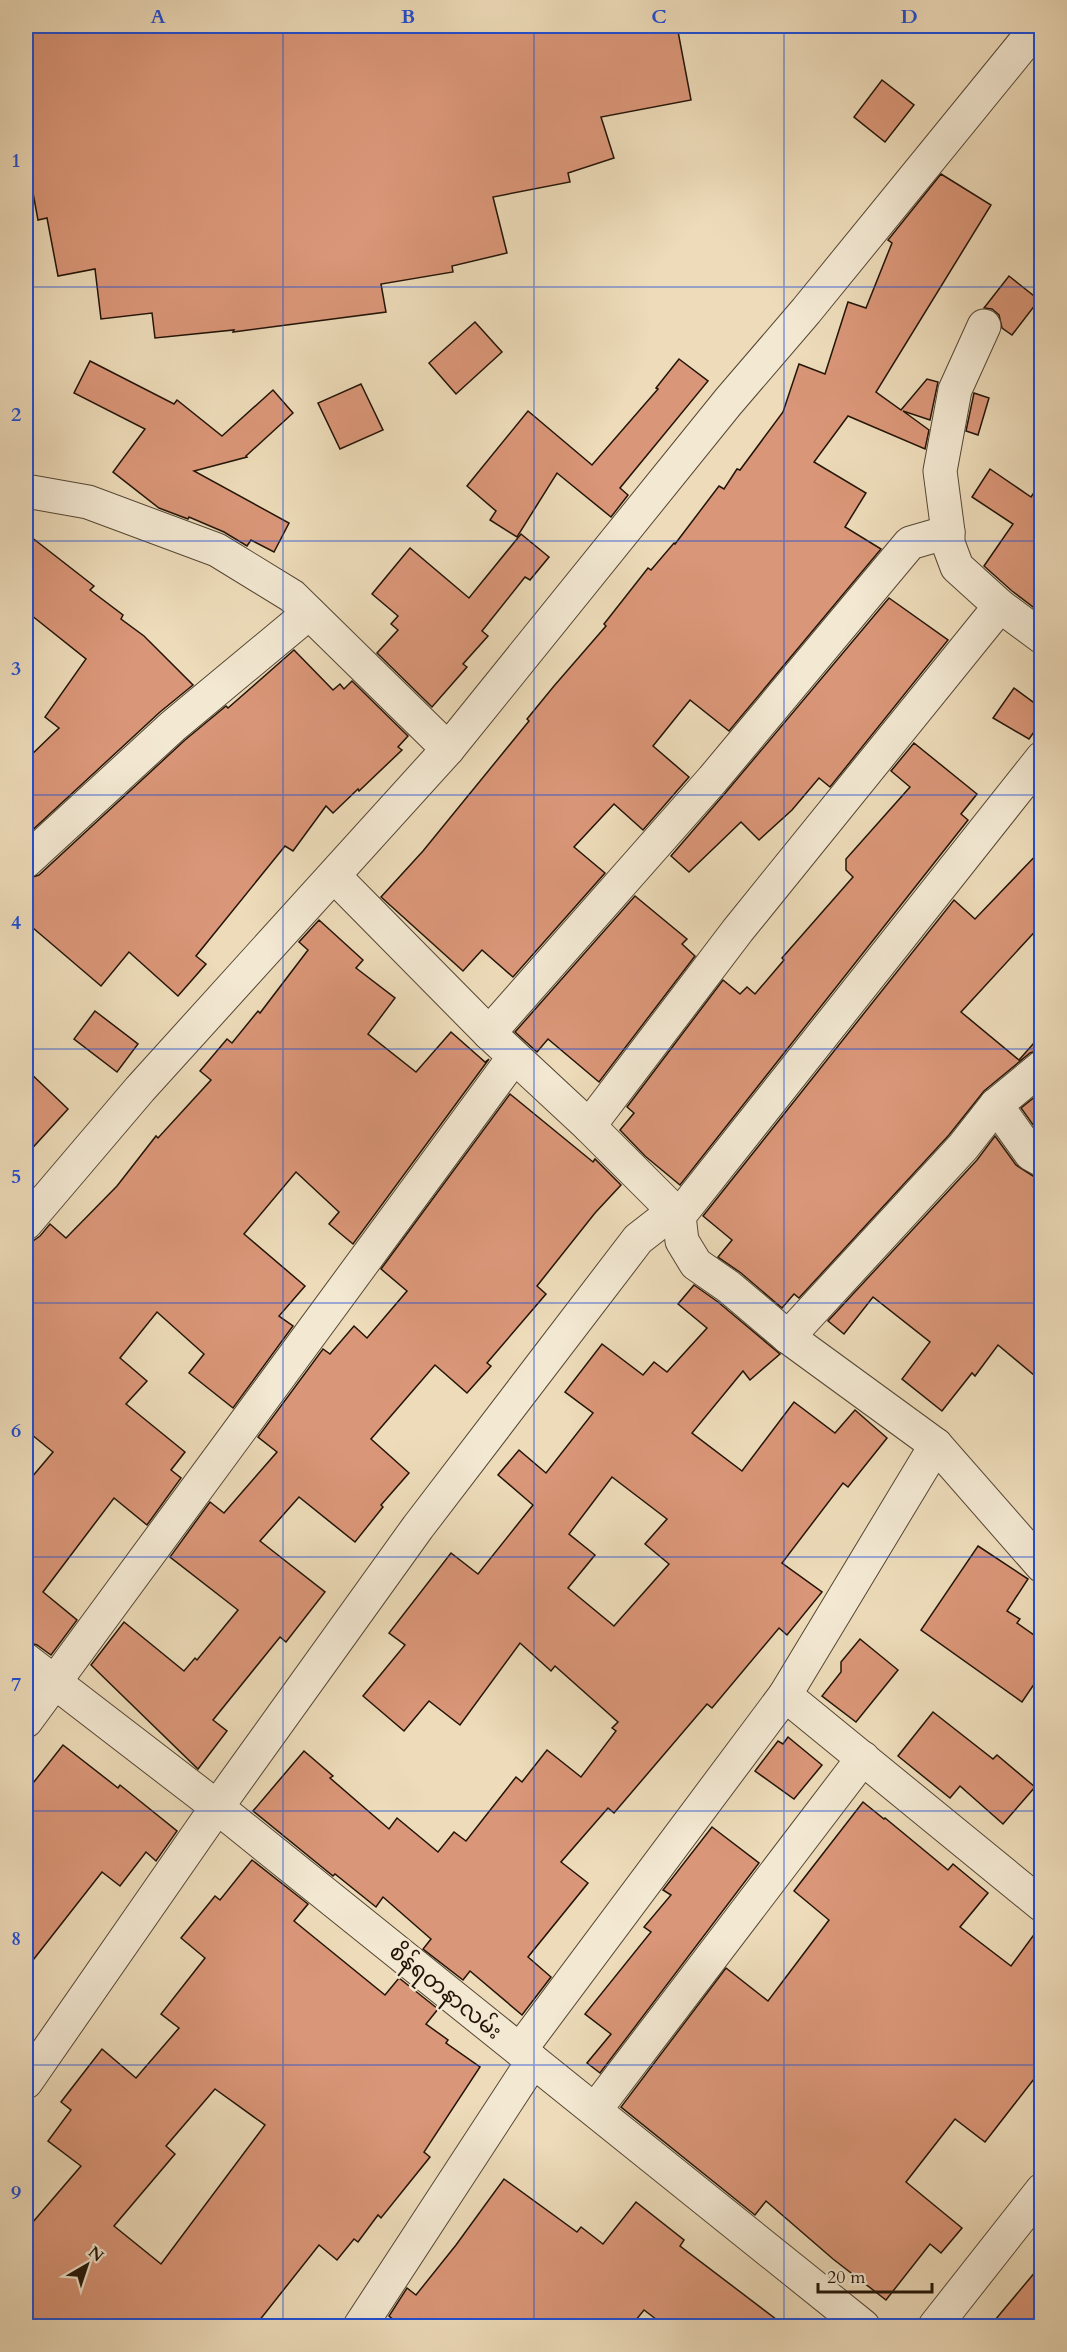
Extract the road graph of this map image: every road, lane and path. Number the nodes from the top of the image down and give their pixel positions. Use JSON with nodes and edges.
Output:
{"nodes":[{"id":1,"x":1038,"y":26,"type":"edge"},
{"id":2,"x":984,"y":326,"type":"dead end"},
{"id":3,"x":26,"y":491,"type":"edge"},
{"id":4,"x":948,"y":532,"type":"junction"},
{"id":5,"x":1000,"y":606,"type":"junction"},
{"id":6,"x":309,"y":613,"type":"junction"},
{"id":7,"x":1041,"y":637,"type":"edge"},
{"id":8,"x":448,"y":749,"type":"junction"},
{"id":9,"x":1041,"y":758,"type":"edge"},
{"id":10,"x":26,"y":861,"type":"edge"},
{"id":11,"x":334,"y":877,"type":"junction"},
{"id":12,"x":489,"y":1033,"type":"junction"},
{"id":13,"x":514,"y":1057,"type":"junction"},
{"id":14,"x":1041,"y":1067,"type":"edge"},
{"id":15,"x":996,"y":1105,"type":"junction"},
{"id":16,"x":589,"y":1126,"type":"junction"},
{"id":17,"x":1041,"y":1160,"type":"edge"},
{"id":18,"x":677,"y":1213,"type":"junction"},
{"id":19,"x":26,"y":1223,"type":"edge"},
{"id":20,"x":788,"y":1337,"type":"junction"},
{"id":21,"x":936,"y":1445,"type":"junction"},
{"id":22,"x":1041,"y":1566,"type":"edge"},
{"id":23,"x":26,"y":1660,"type":"edge"},
{"id":24,"x":53,"y":1681,"type":"junction"},
{"id":25,"x":785,"y":1695,"type":"junction"},
{"id":26,"x":26,"y":1721,"type":"edge"},
{"id":27,"x":863,"y":1758,"type":"junction"},
{"id":28,"x":217,"y":1807,"type":"junction"},
{"id":29,"x":1041,"y":1905,"type":"edge"},
{"id":30,"x":526,"y":2056,"type":"junction"},
{"id":31,"x":26,"y":2082,"type":"edge"},
{"id":32,"x":595,"y":2110,"type":"junction"},
{"id":33,"x":1041,"y":2190,"type":"edge"},
{"id":34,"x":360,"y":2326,"type":"edge"},
{"id":35,"x":863,"y":2326,"type":"edge"},
{"id":36,"x":935,"y":2326,"type":"edge"}],
"edges":[{"from":1,"to":8,"type":"street"},
{"from":2,"to":4,"type":"street"},
{"from":3,"to":6,"type":"street"},
{"from":4,"to":5,"type":"street"},
{"from":4,"to":12,"type":"street"},
{"from":5,"to":7,"type":"street"},
{"from":5,"to":16,"type":"street"},
{"from":6,"to":8,"type":"street"},
{"from":6,"to":10,"type":"street"},
{"from":8,"to":11,"type":"street"},
{"from":9,"to":18,"type":"street"},
{"from":11,"to":12,"type":"street"},
{"from":11,"to":19,"type":"street"},
{"from":12,"to":13,"type":"street"},
{"from":13,"to":16,"type":"street"},
{"from":13,"to":24,"type":"street"},
{"from":14,"to":15,"type":"street"},
{"from":15,"to":17,"type":"street"},
{"from":15,"to":20,"type":"street"},
{"from":16,"to":18,"type":"street"},
{"from":18,"to":20,"type":"street"},
{"from":18,"to":28,"type":"street"},
{"from":20,"to":21,"type":"street"},
{"from":21,"to":22,"type":"street"},
{"from":21,"to":25,"type":"street"},
{"from":23,"to":24,"type":"street","name":"စိန်ရတနာလမ်း"},
{"from":24,"to":26,"type":"street"},
{"from":24,"to":28,"type":"street","name":"စိန်ရတနာလမ်း"},
{"from":25,"to":27,"type":"street"},
{"from":25,"to":30,"type":"street"},
{"from":27,"to":29,"type":"street"},
{"from":27,"to":32,"type":"street"},
{"from":28,"to":30,"type":"street","name":"စိန်ရတနာလမ်း"},
{"from":28,"to":31,"type":"street"},
{"from":30,"to":32,"type":"street","name":"စိန်ရတနာလမ်း"},
{"from":30,"to":34,"type":"street"},
{"from":32,"to":35,"type":"street","name":"စိန်ရတနာလမ်း"},
{"from":33,"to":36,"type":"street"}]}
